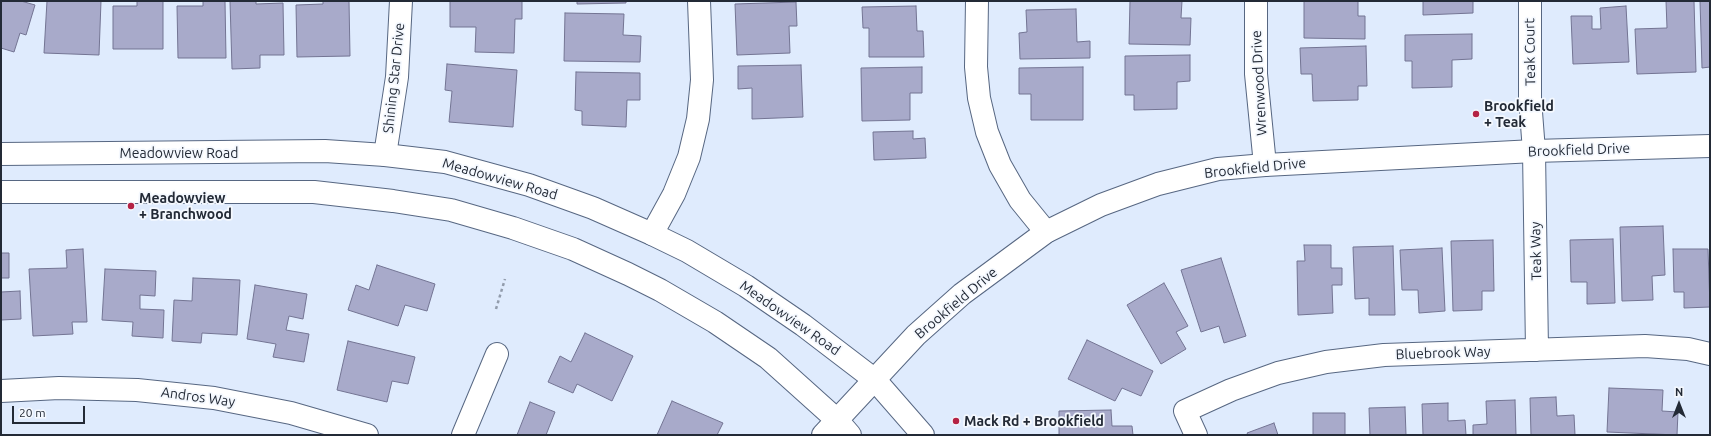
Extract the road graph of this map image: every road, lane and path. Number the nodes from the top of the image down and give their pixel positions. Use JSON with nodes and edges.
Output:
{"nodes":[{"id":1,"x":401,"y":1,"type":"edge"},
{"id":2,"x":699,"y":1,"type":"edge"},
{"id":3,"x":977,"y":1,"type":"edge"},
{"id":4,"x":1256,"y":1,"type":"edge"},
{"id":5,"x":1530,"y":1,"type":"edge"},
{"id":6,"x":1710,"y":146,"type":"edge"},
{"id":7,"x":1534,"y":151,"type":"junction"},
{"id":8,"x":1,"y":154,"type":"edge"},
{"id":9,"x":385,"y":155,"type":"junction"},
{"id":10,"x":1265,"y":165,"type":"junction"},
{"id":11,"x":1,"y":192,"type":"edge"},
{"id":12,"x":1046,"y":232,"type":"junction"},
{"id":13,"x":652,"y":234,"type":"junction"},
{"id":14,"x":505,"y":279,"type":"dead end"},
{"id":15,"x":496,"y":309,"type":"dead end"},
{"id":16,"x":1537,"y":350,"type":"junction"},
{"id":17,"x":497,"y":354,"type":"dead end"},
{"id":18,"x":1710,"y":354,"type":"edge"},
{"id":19,"x":875,"y":380,"type":"junction"},
{"id":20,"x":1,"y":391,"type":"edge"},
{"id":21,"x":836,"y":430,"type":"edge"},
{"id":22,"x":367,"y":435,"type":"edge"},
{"id":23,"x":463,"y":435,"type":"edge"},
{"id":24,"x":923,"y":435,"type":"edge"},
{"id":25,"x":1196,"y":435,"type":"edge"}],
"edges":[{"from":1,"to":9,"type":"street","name":"Shining Star Drive"},
{"from":2,"to":13,"type":"street"},
{"from":3,"to":12,"type":"street"},
{"from":4,"to":10,"type":"street","name":"Wrenwood Drive"},
{"from":5,"to":7,"type":"street","name":"Teak Court"},
{"from":6,"to":7,"type":"street","name":"Brookfield Drive"},
{"from":7,"to":10,"type":"street","name":"Brookfield Drive"},
{"from":7,"to":16,"type":"street","name":"Teak Way"},
{"from":8,"to":9,"type":"street","name":"Meadowview Road"},
{"from":9,"to":13,"type":"street","name":"Meadowview Road"},
{"from":10,"to":12,"type":"street","name":"Brookfield Drive"},
{"from":11,"to":21,"type":"street"},
{"from":12,"to":19,"type":"street","name":"Brookfield Drive"},
{"from":13,"to":19,"type":"street","name":"Meadowview Road"},
{"from":14,"to":15,"type":"path"},
{"from":16,"to":18,"type":"street","name":"Bluebrook Way"},
{"from":16,"to":25,"type":"street","name":"Bluebrook Way"},
{"from":17,"to":23,"type":"street"},
{"from":19,"to":21,"type":"street","name":"Brookfield Drive"},
{"from":19,"to":24,"type":"street","name":"Meadowview Road"},
{"from":20,"to":22,"type":"street","name":"Andros Way"}]}
